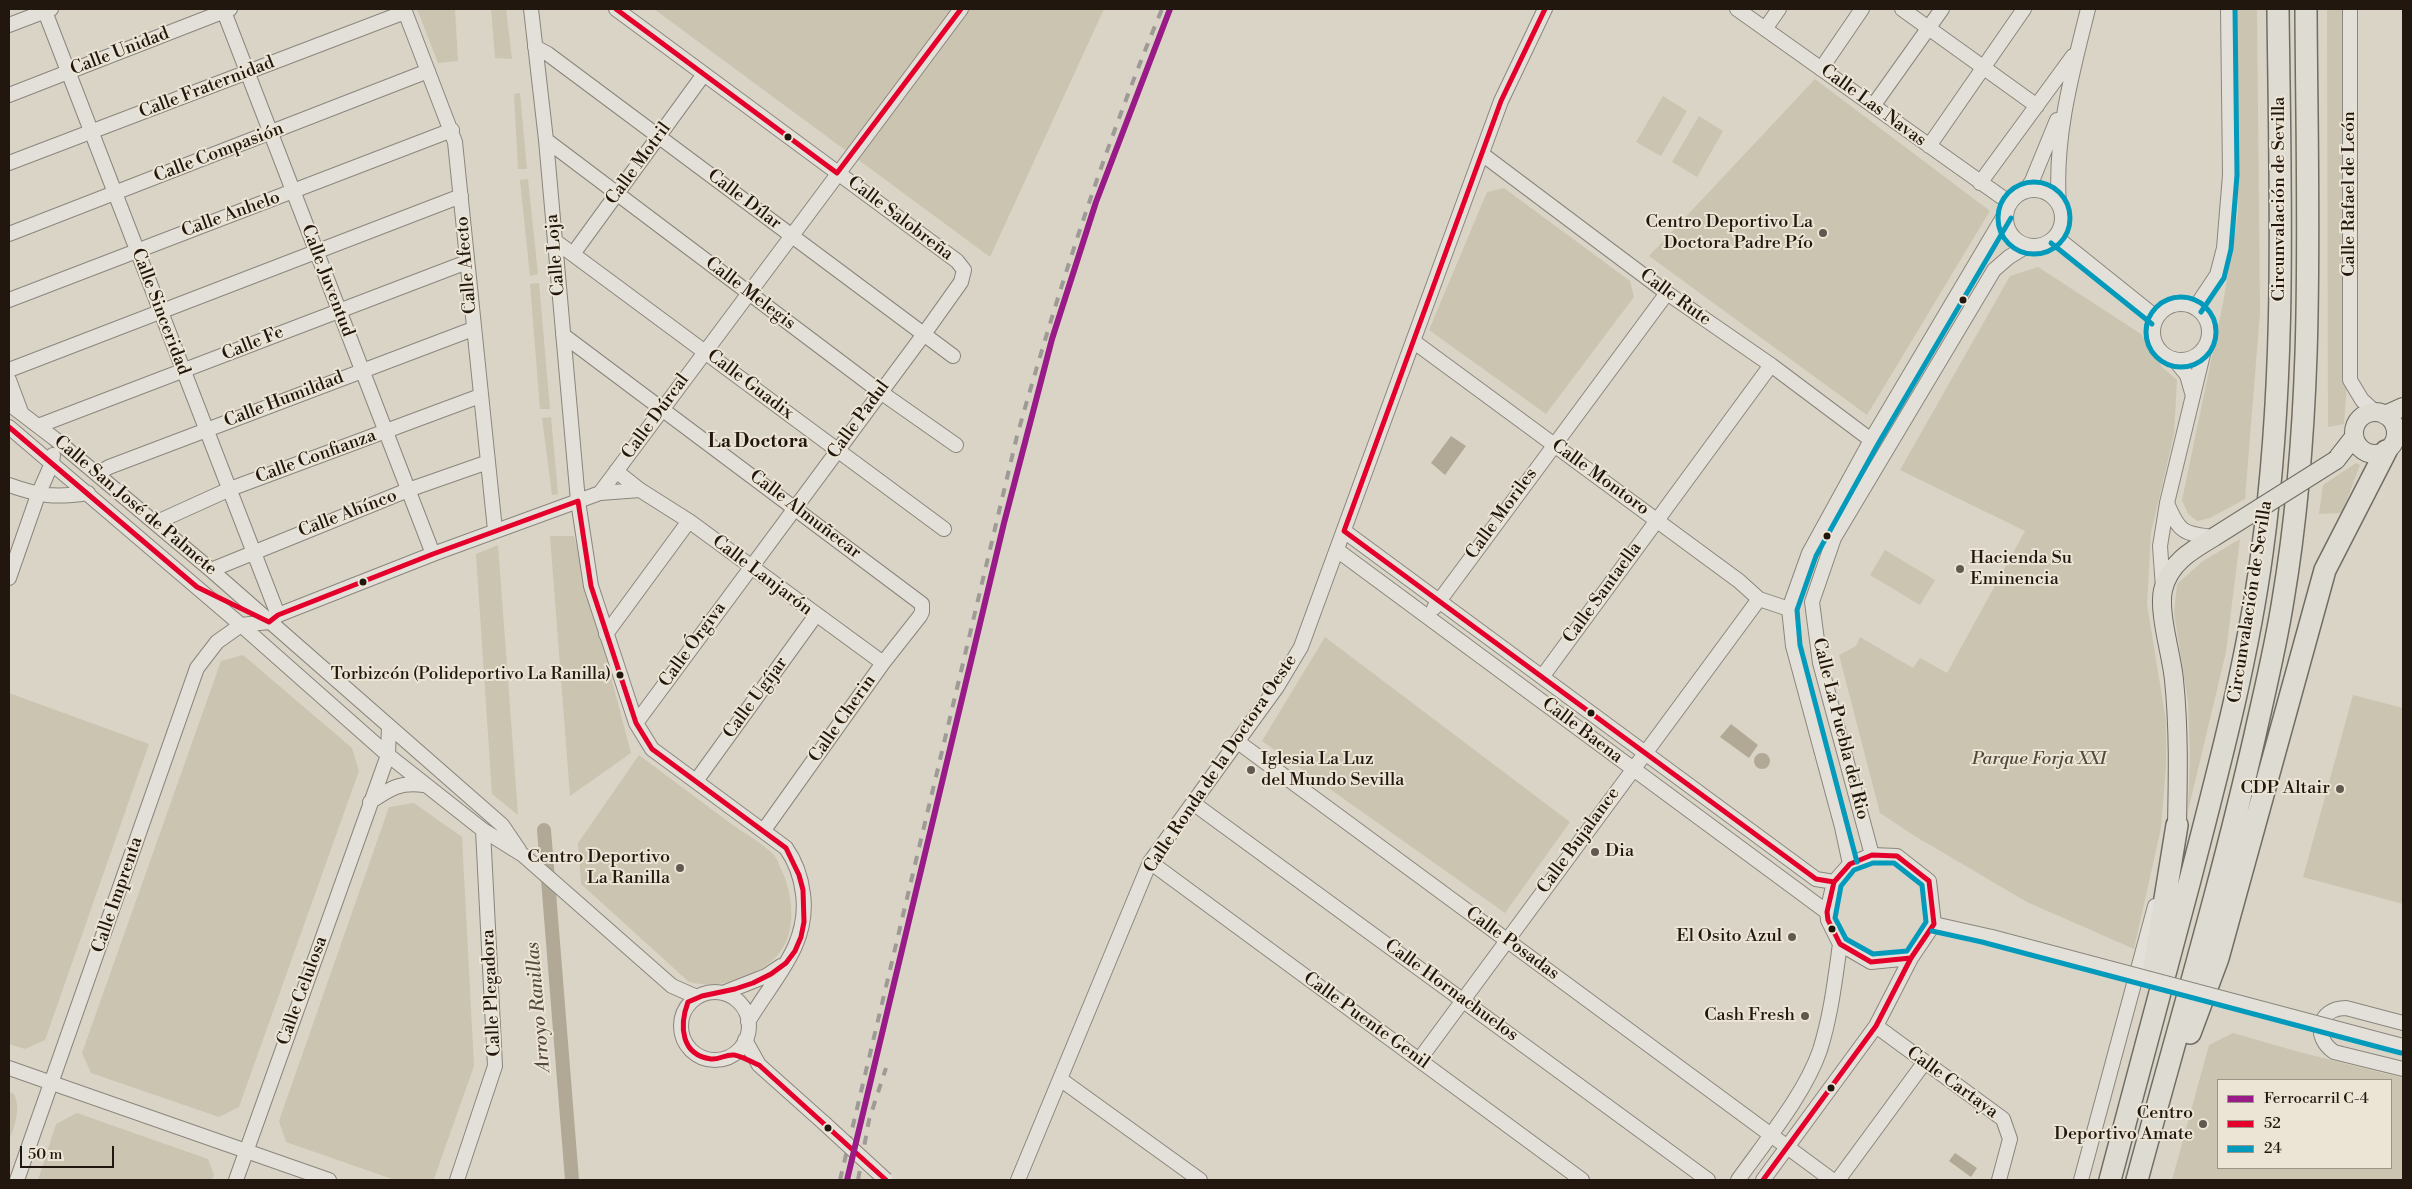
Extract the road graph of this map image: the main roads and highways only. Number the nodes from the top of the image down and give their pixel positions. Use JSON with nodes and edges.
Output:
{"nodes":[{"id":1,"x":2278,"y":9,"type":"edge"},
{"id":2,"x":2306,"y":9,"type":"edge"},
{"id":3,"x":2403,"y":407,"type":"edge"},
{"id":4,"x":2380,"y":413,"type":"junction"},
{"id":5,"x":2400,"y":426,"type":"edge"},
{"id":6,"x":2358,"y":444,"type":"junction"},
{"id":7,"x":2386,"y":451,"type":"junction"},
{"id":8,"x":2177,"y":825,"type":"joint"},
{"id":9,"x":2136,"y":1081,"type":"junction"},
{"id":10,"x":2143,"y":1158,"type":"junction"},
{"id":11,"x":2110,"y":1180,"type":"edge"},
{"id":12,"x":2138,"y":1180,"type":"edge"}],
"edges":[{"from":1,"to":9,"type":"highway","name":"Circunvalación de Sevilla"},
{"from":2,"to":10,"type":"highway","name":"Circunvalación de Sevilla"},
{"from":3,"to":4,"type":"main road"},
{"from":4,"to":5,"type":"main road"},
{"from":4,"to":6,"type":"main road"},
{"from":5,"to":7,"type":"main road"},
{"from":6,"to":7,"type":"main road"},
{"from":6,"to":8,"type":"main road","bridge":true},
{"from":7,"to":10,"type":"highway"},
{"from":8,"to":9,"type":"highway"},
{"from":9,"to":11,"type":"highway","name":"Circunvalación de Sevilla"},
{"from":10,"to":12,"type":"highway","name":"Circunvalación de Sevilla"}]}
